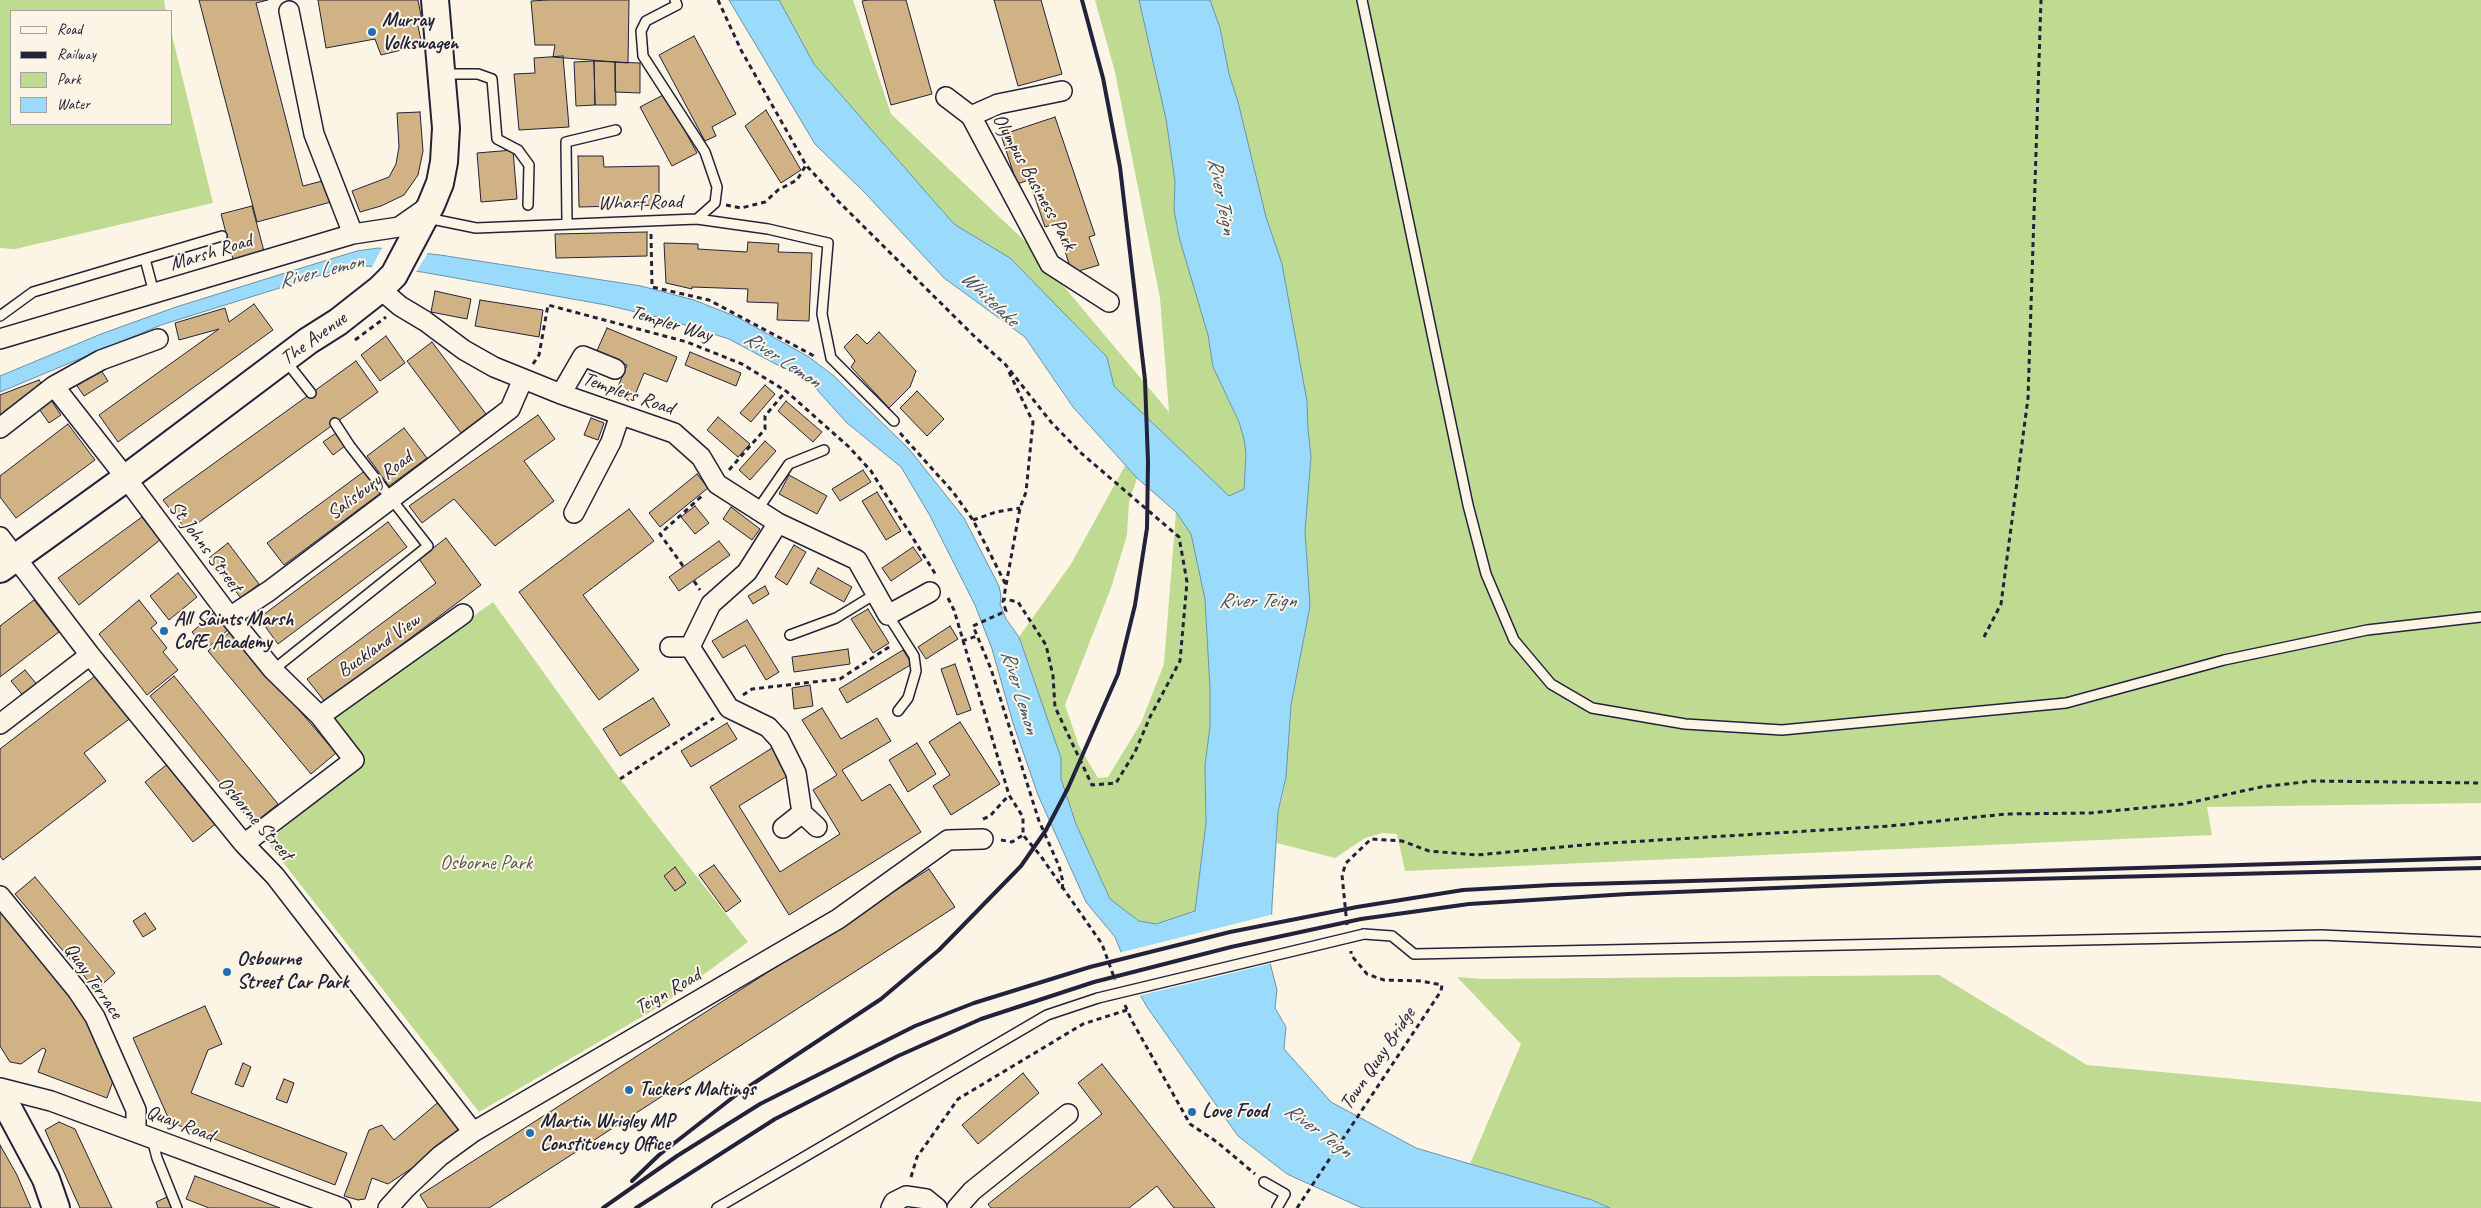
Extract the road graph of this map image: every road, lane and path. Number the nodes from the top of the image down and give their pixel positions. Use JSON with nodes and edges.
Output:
{"nodes":[{"id":1,"x":436,"y":0,"type":"edge"},
{"id":2,"x":675,"y":0,"type":"edge"},
{"id":3,"x":718,"y":0,"type":"edge"},
{"id":4,"x":1362,"y":0,"type":"edge"},
{"id":5,"x":2041,"y":0,"type":"edge"},
{"id":6,"x":289,"y":10,"type":"dead end"},
{"id":7,"x":443,"y":74,"type":"junction"},
{"id":8,"x":1062,"y":91,"type":"dead end"},
{"id":9,"x":946,"y":97,"type":"dead end"},
{"id":10,"x":970,"y":116,"type":"junction"},
{"id":11,"x":616,"y":130,"type":"dead end"},
{"id":12,"x":806,"y":165,"type":"junction"},
{"id":13,"x":715,"y":203,"type":"junction"},
{"id":14,"x":528,"y":205,"type":"dead end"},
{"id":15,"x":427,"y":211,"type":"junction"},
{"id":16,"x":697,"y":219,"type":"junction"},
{"id":17,"x":567,"y":222,"type":"junction"},
{"id":18,"x":651,"y":222,"type":"junction"},
{"id":19,"x":353,"y":234,"type":"junction"},
{"id":20,"x":222,"y":236,"type":"dead end"},
{"id":21,"x":145,"y":259,"type":"junction"},
{"id":22,"x":387,"y":282,"type":"junction"},
{"id":23,"x":154,"y":294,"type":"junction"},
{"id":24,"x":1108,"y":302,"type":"dead end"},
{"id":25,"x":400,"y":306,"type":"junction"},
{"id":26,"x":0,"y":316,"type":"edge"},
{"id":27,"x":158,"y":339,"type":"dead end"},
{"id":28,"x":0,"y":340,"type":"edge"},
{"id":29,"x":352,"y":342,"type":"dead end"},
{"id":30,"x":285,"y":359,"type":"junction"},
{"id":31,"x":819,"y":359,"type":"dead end"},
{"id":32,"x":1005,"y":364,"type":"junction"},
{"id":33,"x":615,"y":369,"type":"dead end"},
{"id":34,"x":522,"y":379,"type":"junction"},
{"id":35,"x":54,"y":386,"type":"junction"},
{"id":36,"x":786,"y":391,"type":"junction"},
{"id":37,"x":311,"y":394,"type":"dead end"},
{"id":38,"x":561,"y":394,"type":"junction"},
{"id":39,"x":620,"y":415,"type":"junction"},
{"id":40,"x":894,"y":421,"type":"dead end"},
{"id":41,"x":335,"y":423,"type":"dead end"},
{"id":42,"x":0,"y":428,"type":"edge"},
{"id":43,"x":898,"y":430,"type":"dead end"},
{"id":44,"x":824,"y":450,"type":"dead end"},
{"id":45,"x":126,"y":478,"type":"junction"},
{"id":46,"x":716,"y":484,"type":"junction"},
{"id":47,"x":391,"y":498,"type":"junction"},
{"id":48,"x":1020,"y":508,"type":"junction"},
{"id":49,"x":758,"y":509,"type":"junction"},
{"id":50,"x":574,"y":513,"type":"dead end"},
{"id":51,"x":973,"y":520,"type":"junction"},
{"id":52,"x":778,"y":523,"type":"junction"},
{"id":53,"x":0,"y":537,"type":"edge"},
{"id":54,"x":8,"y":564,"type":"edge"},
{"id":55,"x":683,"y":566,"type":"dead end"},
{"id":56,"x":1006,"y":585,"type":"junction"},
{"id":57,"x":938,"y":587,"type":"junction"},
{"id":58,"x":876,"y":593,"type":"junction"},
{"id":59,"x":1005,"y":599,"type":"junction"},
{"id":60,"x":463,"y":614,"type":"dead end"},
{"id":61,"x":888,"y":615,"type":"junction"},
{"id":62,"x":230,"y":617,"type":"junction"},
{"id":63,"x":2481,"y":617,"type":"edge"},
{"id":64,"x":790,"y":635,"type":"dead end"},
{"id":65,"x":977,"y":636,"type":"junction"},
{"id":66,"x":1984,"y":637,"type":"dead end"},
{"id":67,"x":903,"y":638,"type":"junction"},
{"id":68,"x":962,"y":641,"type":"junction"},
{"id":69,"x":670,"y":647,"type":"dead end"},
{"id":70,"x":690,"y":647,"type":"junction"},
{"id":71,"x":90,"y":655,"type":"junction"},
{"id":72,"x":273,"y":670,"type":"junction"},
{"id":73,"x":730,"y":708,"type":"junction"},
{"id":74,"x":898,"y":711,"type":"dead end"},
{"id":75,"x":320,"y":716,"type":"junction"},
{"id":76,"x":0,"y":724,"type":"edge"},
{"id":77,"x":620,"y":779,"type":"dead end"},
{"id":78,"x":2481,"y":783,"type":"edge"},
{"id":79,"x":1008,"y":795,"type":"junction"},
{"id":80,"x":802,"y":813,"type":"junction"},
{"id":81,"x":817,"y":827,"type":"dead end"},
{"id":82,"x":782,"y":828,"type":"dead end"},
{"id":83,"x":1024,"y":835,"type":"junction"},
{"id":84,"x":974,"y":839,"type":"junction"},
{"id":85,"x":244,"y":844,"type":"junction"},
{"id":86,"x":1062,"y":890,"type":"junction"},
{"id":87,"x":0,"y":896,"type":"edge"},
{"id":88,"x":1348,"y":930,"type":"dead end"},
{"id":89,"x":2481,"y":942,"type":"edge"},
{"id":90,"x":1352,"y":943,"type":"dead end"},
{"id":91,"x":1118,"y":986,"type":"dead end"},
{"id":92,"x":1124,"y":1002,"type":"dead end"},
{"id":93,"x":1127,"y":1010,"type":"junction"},
{"id":94,"x":0,"y":1088,"type":"edge"},
{"id":95,"x":0,"y":1093,"type":"edge"},
{"id":96,"x":1068,"y":1114,"type":"dead end"},
{"id":97,"x":473,"y":1132,"type":"junction"},
{"id":98,"x":144,"y":1135,"type":"junction"},
{"id":99,"x":1264,"y":1182,"type":"joint"},
{"id":100,"x":906,"y":1196,"type":"junction"},
{"id":101,"x":56,"y":1208,"type":"edge"},
{"id":102,"x":178,"y":1208,"type":"edge"},
{"id":103,"x":341,"y":1208,"type":"edge"},
{"id":104,"x":388,"y":1208,"type":"edge"},
{"id":105,"x":717,"y":1208,"type":"edge"},
{"id":106,"x":891,"y":1208,"type":"edge"},
{"id":107,"x":937,"y":1208,"type":"edge"},
{"id":108,"x":957,"y":1208,"type":"edge"},
{"id":109,"x":1277,"y":1208,"type":"edge"},
{"id":110,"x":1297,"y":1208,"type":"edge"}],
"edges":[{"from":1,"to":7,"type":"main road","name":"The Avenue"},
{"from":2,"to":13,"type":"lane"},
{"from":3,"to":12,"type":"path"},
{"from":4,"to":63,"type":"lane"},
{"from":5,"to":66,"type":"path"},
{"from":6,"to":19,"type":"street"},
{"from":7,"to":14,"type":"lane"},
{"from":7,"to":15,"type":"main road","name":"The Avenue"},
{"from":8,"to":10,"type":"street","name":"Olympus Business Park"},
{"from":9,"to":10,"type":"street","name":"Olympus Business Park"},
{"from":10,"to":24,"type":"street","name":"Olympus Business Park"},
{"from":11,"to":17,"type":"lane"},
{"from":12,"to":13,"type":"path"},
{"from":12,"to":32,"type":"path"},
{"from":13,"to":16,"type":"lane","name":"Wharf Road"},
{"from":15,"to":17,"type":"lane","name":"Wharf Road"},
{"from":15,"to":19,"type":"street","name":"Marsh Road"},
{"from":15,"to":22,"type":"main road","name":"The Avenue"},
{"from":16,"to":18,"type":"lane","name":"Wharf Road"},
{"from":16,"to":40,"type":"lane"},
{"from":17,"to":18,"type":"lane","name":"Wharf Road"},
{"from":18,"to":31,"type":"path"},
{"from":19,"to":23,"type":"street","name":"Marsh Road"},
{"from":20,"to":21,"type":"lane"},
{"from":21,"to":23,"type":"lane"},
{"from":21,"to":26,"type":"lane"},
{"from":22,"to":25,"type":"street","name":"Templers Road"},
{"from":22,"to":30,"type":"main road","name":"The Avenue"},
{"from":23,"to":28,"type":"street","name":"Marsh Road"},
{"from":25,"to":29,"type":"path"},
{"from":25,"to":34,"type":"street","name":"Templers Road"},
{"from":27,"to":35,"type":"street"},
{"from":30,"to":37,"type":"lane"},
{"from":30,"to":45,"type":"main road","name":"The Avenue"},
{"from":32,"to":48,"type":"path"},
{"from":32,"to":59,"type":"path"},
{"from":33,"to":38,"type":"street"},
{"from":34,"to":36,"type":"path","name":"Templer Way"},
{"from":34,"to":38,"type":"street","name":"Templers Road"},
{"from":34,"to":47,"type":"street","name":"Salisbury Road"},
{"from":35,"to":42,"type":"street"},
{"from":35,"to":45,"type":"street","name":"St Johns Street"},
{"from":36,"to":46,"type":"path"},
{"from":36,"to":57,"type":"path","name":"Templer Way"},
{"from":38,"to":39,"type":"street","name":"Templers Road"},
{"from":39,"to":46,"type":"street","name":"Templers Road"},
{"from":39,"to":50,"type":"street"},
{"from":41,"to":47,"type":"lane"},
{"from":43,"to":51,"type":"path"},
{"from":44,"to":49,"type":"lane"},
{"from":45,"to":54,"type":"main road","name":"The Avenue"},
{"from":45,"to":62,"type":"street","name":"St Johns Street"},
{"from":46,"to":49,"type":"street"},
{"from":46,"to":55,"type":"path"},
{"from":47,"to":62,"type":"street","name":"Salisbury Road"},
{"from":47,"to":72,"type":"lane"},
{"from":48,"to":51,"type":"path"},
{"from":48,"to":56,"type":"path"},
{"from":49,"to":52,"type":"street"},
{"from":51,"to":56,"type":"path"},
{"from":52,"to":58,"type":"street"},
{"from":52,"to":70,"type":"street"},
{"from":53,"to":54,"type":"street","name":"Osborne Street"},
{"from":54,"to":71,"type":"street","name":"Osborne Street"},
{"from":56,"to":59,"type":"path"},
{"from":57,"to":61,"type":"street"},
{"from":57,"to":68,"type":"path","name":"Templer Way"},
{"from":58,"to":61,"type":"street"},
{"from":58,"to":64,"type":"lane"},
{"from":59,"to":65,"type":"path"},
{"from":60,"to":75,"type":"street","name":"Buckland View"},
{"from":61,"to":67,"type":"lane"},
{"from":62,"to":72,"type":"street","name":"St Johns Street"},
{"from":65,"to":68,"type":"path"},
{"from":65,"to":86,"type":"path"},
{"from":67,"to":73,"type":"path"},
{"from":67,"to":74,"type":"lane"},
{"from":68,"to":79,"type":"path","name":"Templer Way"},
{"from":69,"to":70,"type":"street"},
{"from":70,"to":73,"type":"street"},
{"from":71,"to":76,"type":"street"},
{"from":71,"to":85,"type":"street","name":"Osborne Street"},
{"from":72,"to":75,"type":"street","name":"St Johns Street"},
{"from":73,"to":77,"type":"path"},
{"from":73,"to":80,"type":"street"},
{"from":75,"to":85,"type":"street","name":"St Johns Street"},
{"from":78,"to":88,"type":"path"},
{"from":79,"to":83,"type":"path","name":"Templer Way"},
{"from":79,"to":84,"type":"path"},
{"from":80,"to":81,"type":"street"},
{"from":80,"to":82,"type":"street"},
{"from":83,"to":84,"type":"path"},
{"from":83,"to":86,"type":"path"},
{"from":84,"to":97,"type":"street","name":"Teign Road"},
{"from":85,"to":97,"type":"street","name":"Osborne Street"},
{"from":86,"to":91,"type":"path"},
{"from":87,"to":98,"type":"street","name":"Quay Terrace"},
{"from":89,"to":105,"type":"lane","bridge":true},
{"from":90,"to":110,"type":"path","name":"Town Quay Bridge"},
{"from":92,"to":93,"type":"path"},
{"from":93,"to":99,"type":"path"},
{"from":93,"to":100,"type":"path"},
{"from":94,"to":98,"type":"street","name":"Quay Road"},
{"from":95,"to":101,"type":"main road"},
{"from":96,"to":108,"type":"street"},
{"from":97,"to":104,"type":"street","name":"Teign Road"},
{"from":98,"to":102,"type":"lane"},
{"from":98,"to":103,"type":"street","name":"Quay Road"},
{"from":99,"to":109,"type":"lane"},
{"from":100,"to":106,"type":"street"},
{"from":100,"to":107,"type":"street"}]}
